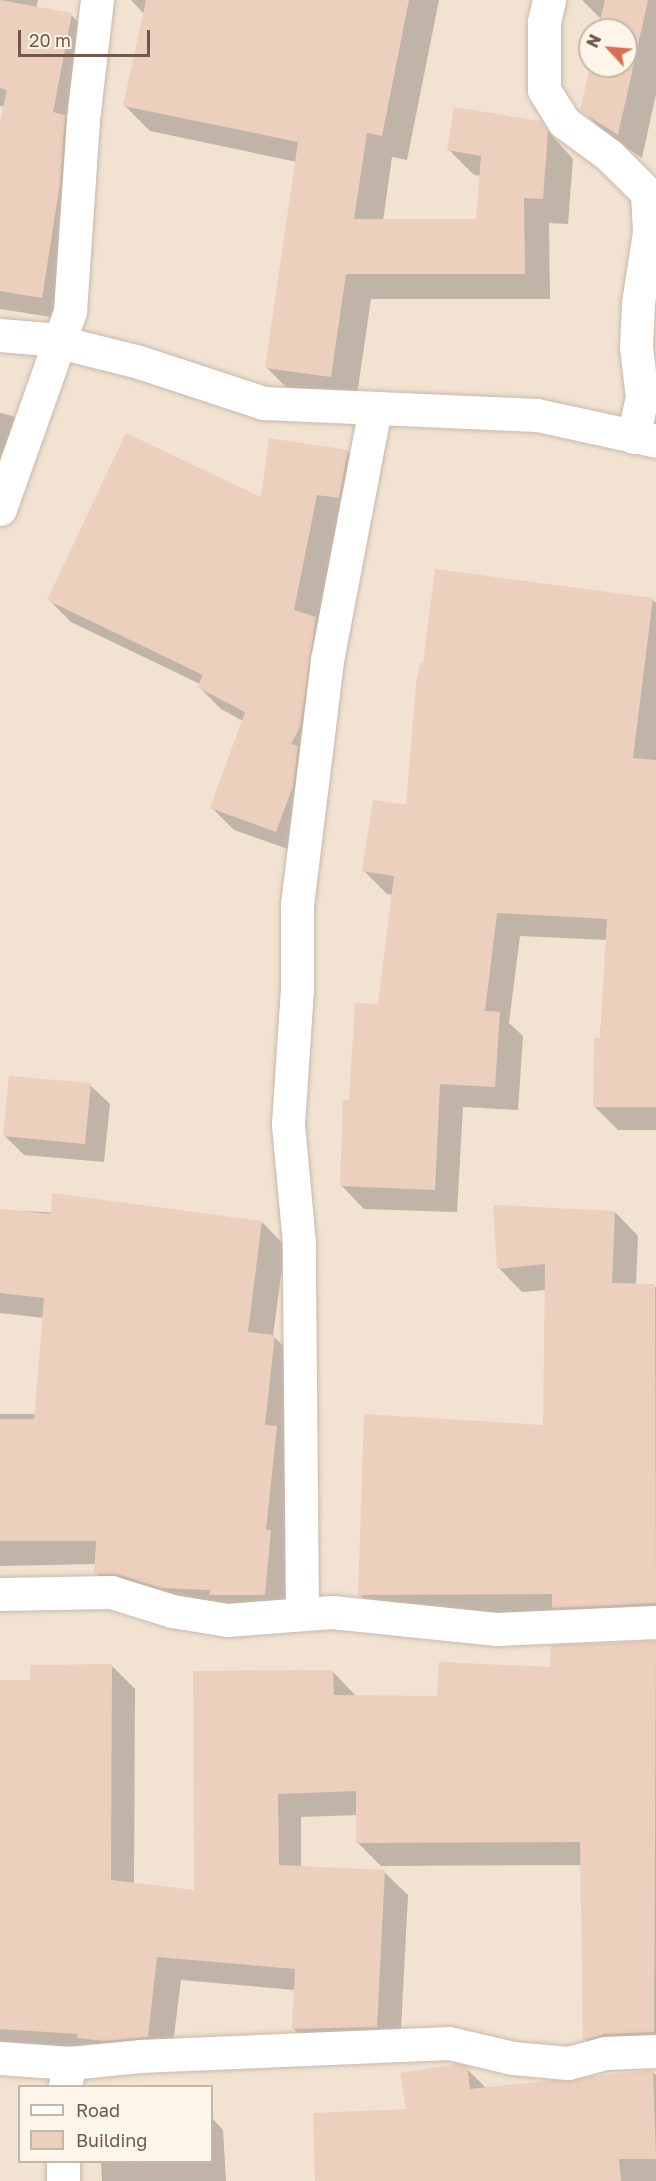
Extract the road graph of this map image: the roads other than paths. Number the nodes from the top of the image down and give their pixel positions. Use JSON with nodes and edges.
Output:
{"nodes":[{"id":1,"x":97,"y":0,"type":"edge"},
{"id":2,"x":549,"y":0,"type":"edge"},
{"id":3,"x":0,"y":334,"type":"edge"},
{"id":4,"x":61,"y":344,"type":"junction"},
{"id":5,"x":375,"y":409,"type":"junction"},
{"id":6,"x":645,"y":439,"type":"edge"},
{"id":7,"x":0,"y":509,"type":"edge"},
{"id":8,"x":0,"y":1594,"type":"edge"},
{"id":9,"x":302,"y":1614,"type":"junction"},
{"id":10,"x":656,"y":1622,"type":"edge"},
{"id":11,"x":656,"y":2051,"type":"edge"},
{"id":12,"x":0,"y":2058,"type":"edge"},
{"id":13,"x":68,"y":2075,"type":"edge"},
{"id":14,"x":63,"y":2163,"type":"edge"},
{"id":15,"x":63,"y":2181,"type":"edge"}],
"edges":[{"from":1,"to":4,"type":"street"},
{"from":2,"to":6,"type":"street"},
{"from":3,"to":4,"type":"street"},
{"from":4,"to":5,"type":"street"},
{"from":4,"to":7,"type":"street"},
{"from":5,"to":6,"type":"street"},
{"from":5,"to":9,"type":"street"},
{"from":8,"to":9,"type":"street"},
{"from":9,"to":10,"type":"street"},
{"from":11,"to":13,"type":"street"},
{"from":12,"to":13,"type":"street"},
{"from":14,"to":15,"type":"street"}]}
